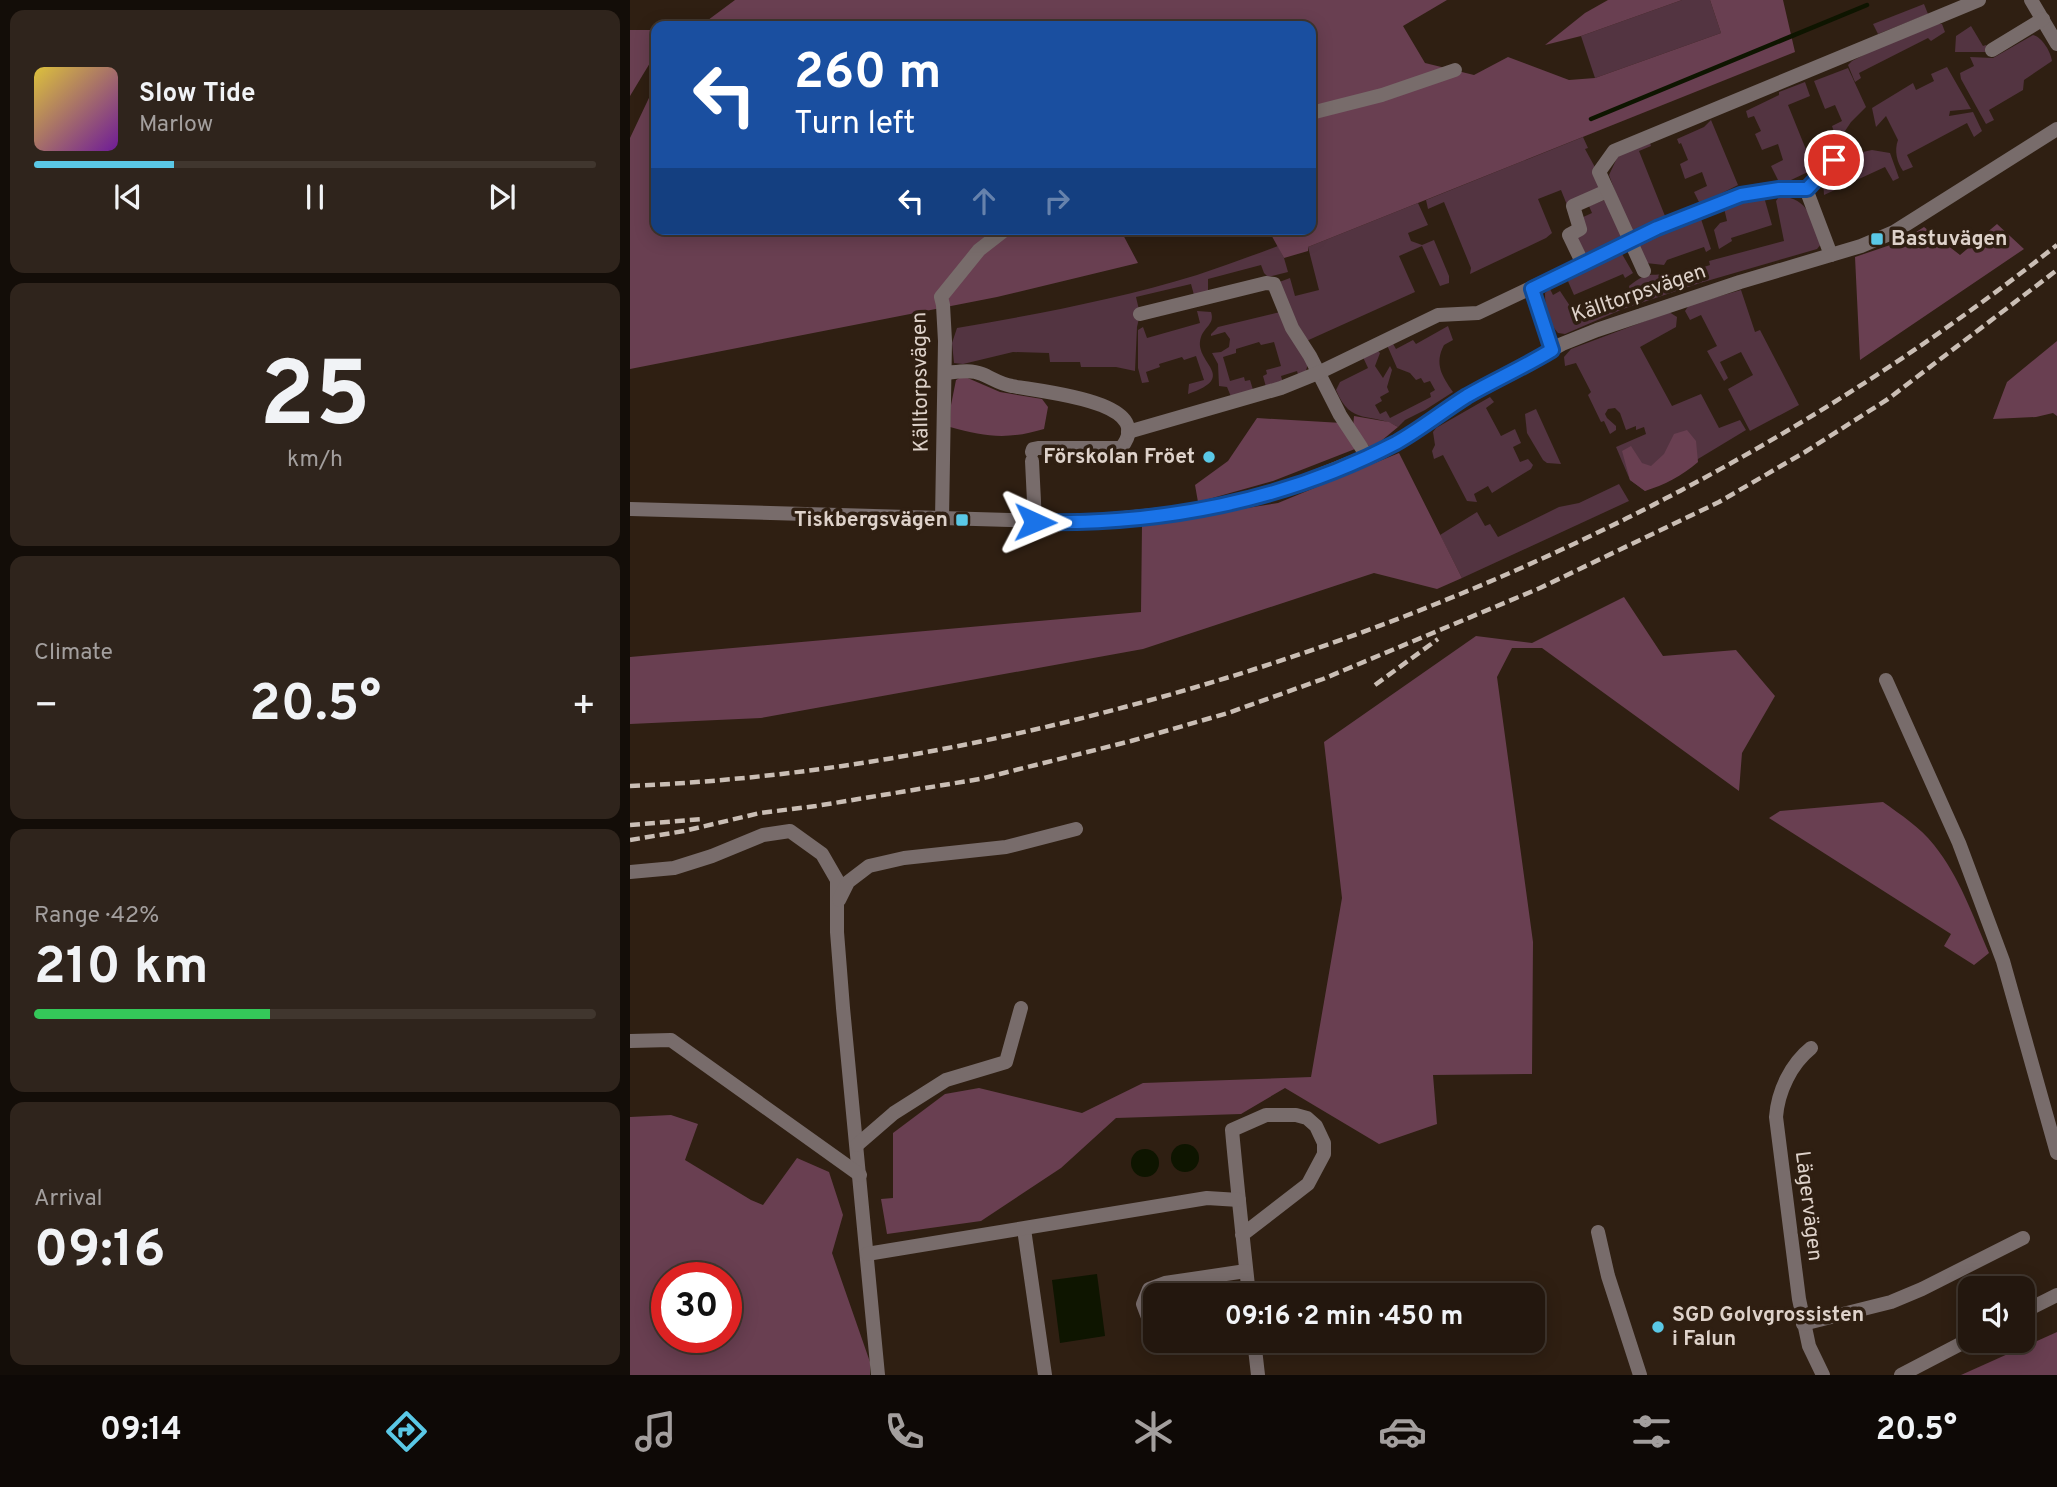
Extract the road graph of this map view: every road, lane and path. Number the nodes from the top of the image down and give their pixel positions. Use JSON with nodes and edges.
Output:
{"nodes":[{"id":1,"x":1979,"y":0,"type":"edge"},
{"id":2,"x":2031,"y":0,"type":"edge"},
{"id":3,"x":2043,"y":19,"type":"junction"},
{"id":4,"x":2057,"y":44,"type":"edge"},
{"id":5,"x":1992,"y":50,"type":"dead end"},
{"id":6,"x":1455,"y":70,"type":"dead end"},
{"id":7,"x":1316,"y":112,"type":"edge"},
{"id":8,"x":2057,"y":130,"type":"edge"},
{"id":9,"x":1842,"y":152,"type":"dead end"},
{"id":10,"x":1807,"y":189,"type":"junction"},
{"id":11,"x":1607,"y":191,"type":"junction"},
{"id":12,"x":998,"y":235,"type":"edge"},
{"id":13,"x":1630,"y":241,"type":"junction"},
{"id":14,"x":1831,"y":255,"type":"junction"},
{"id":15,"x":1583,"y":264,"type":"junction"},
{"id":16,"x":1644,"y":271,"type":"dead end"},
{"id":17,"x":1532,"y":289,"type":"junction"},
{"id":18,"x":1140,"y":314,"type":"dead end"},
{"id":19,"x":1552,"y":350,"type":"junction"},
{"id":20,"x":945,"y":373,"type":"junction"},
{"id":21,"x":1318,"y":373,"type":"junction"},
{"id":22,"x":1128,"y":432,"type":"junction"},
{"id":23,"x":1367,"y":456,"type":"junction"},
{"id":24,"x":630,"y":509,"type":"edge"},
{"id":25,"x":942,"y":519,"type":"junction"},
{"id":26,"x":1035,"y":522,"type":"junction"},
{"id":27,"x":1886,"y":680,"type":"dead end"},
{"id":28,"x":1076,"y":829,"type":"dead end"},
{"id":29,"x":630,"y":872,"type":"edge"},
{"id":30,"x":838,"y":901,"type":"junction"},
{"id":31,"x":1021,"y":1008,"type":"dead end"},
{"id":32,"x":630,"y":1041,"type":"edge"},
{"id":33,"x":1811,"y":1048,"type":"dead end"},
{"id":34,"x":857,"y":1145,"type":"junction"},
{"id":35,"x":2057,"y":1153,"type":"edge"},
{"id":36,"x":860,"y":1175,"type":"junction"},
{"id":37,"x":1239,"y":1200,"type":"junction"},
{"id":38,"x":1024,"y":1229,"type":"junction"},
{"id":39,"x":1598,"y":1232,"type":"dead end"},
{"id":40,"x":1242,"y":1235,"type":"junction"},
{"id":41,"x":2023,"y":1238,"type":"dead end"},
{"id":42,"x":867,"y":1254,"type":"junction"},
{"id":43,"x":1246,"y":1271,"type":"junction"},
{"id":44,"x":1170,"y":1283,"type":"edge"},
{"id":45,"x":1248,"y":1283,"type":"edge"},
{"id":46,"x":2057,"y":1295,"type":"edge"},
{"id":47,"x":2035,"y":1306,"type":"edge"},
{"id":48,"x":1803,"y":1324,"type":"junction"},
{"id":49,"x":1958,"y":1345,"type":"edge"},
{"id":50,"x":1255,"y":1353,"type":"edge"},
{"id":51,"x":877,"y":1375,"type":"edge"},
{"id":52,"x":1045,"y":1375,"type":"edge"},
{"id":53,"x":1258,"y":1375,"type":"edge"},
{"id":54,"x":1640,"y":1375,"type":"edge"},
{"id":55,"x":1823,"y":1375,"type":"edge"},
{"id":56,"x":1901,"y":1375,"type":"edge"}],
"edges":[{"from":1,"to":11,"type":"street"},
{"from":2,"to":3,"type":"street"},
{"from":3,"to":4,"type":"street"},
{"from":3,"to":5,"type":"street"},
{"from":6,"to":7,"type":"street"},
{"from":8,"to":14,"type":"street","name":"Källtorpsvägen"},
{"from":9,"to":10,"type":"street"},
{"from":10,"to":13,"type":"street"},
{"from":10,"to":14,"type":"street"},
{"from":11,"to":13,"type":"street"},
{"from":11,"to":15,"type":"street"},
{"from":12,"to":20,"type":"street","name":"Källtorpsvägen"},
{"from":13,"to":15,"type":"street"},
{"from":13,"to":16,"type":"street"},
{"from":14,"to":19,"type":"street","name":"Källtorpsvägen"},
{"from":15,"to":17,"type":"street"},
{"from":17,"to":19,"type":"street"},
{"from":17,"to":21,"type":"street"},
{"from":18,"to":21,"type":"street"},
{"from":19,"to":23,"type":"street","name":"Källtorpsvägen"},
{"from":20,"to":22,"type":"street"},
{"from":20,"to":25,"type":"street","name":"Källtorpsvägen"},
{"from":21,"to":22,"type":"street"},
{"from":21,"to":23,"type":"street"},
{"from":22,"to":26,"type":"street"},
{"from":23,"to":26,"type":"street","name":"Källtorpsvägen"},
{"from":24,"to":25,"type":"street","name":"Källtorpsvägen"},
{"from":25,"to":26,"type":"street","name":"Källtorpsvägen"},
{"from":27,"to":35,"type":"street"},
{"from":28,"to":30,"type":"street"},
{"from":29,"to":30,"type":"street"},
{"from":30,"to":34,"type":"street"},
{"from":31,"to":34,"type":"street"},
{"from":32,"to":36,"type":"street"},
{"from":33,"to":48,"type":"street","name":"Lägervägen"},
{"from":34,"to":36,"type":"street"},
{"from":36,"to":42,"type":"street"},
{"from":37,"to":38,"type":"street"},
{"from":37,"to":40,"type":"street"},
{"from":37,"to":40,"type":"street"},
{"from":38,"to":42,"type":"street"},
{"from":38,"to":52,"type":"street"},
{"from":39,"to":54,"type":"street"},
{"from":40,"to":43,"type":"street"},
{"from":41,"to":48,"type":"street"},
{"from":42,"to":51,"type":"street"},
{"from":43,"to":44,"type":"street"},
{"from":43,"to":45,"type":"street"},
{"from":46,"to":47,"type":"street"},
{"from":48,"to":55,"type":"street","name":"Lägervägen"},
{"from":49,"to":56,"type":"street"},
{"from":50,"to":53,"type":"street"}]}
